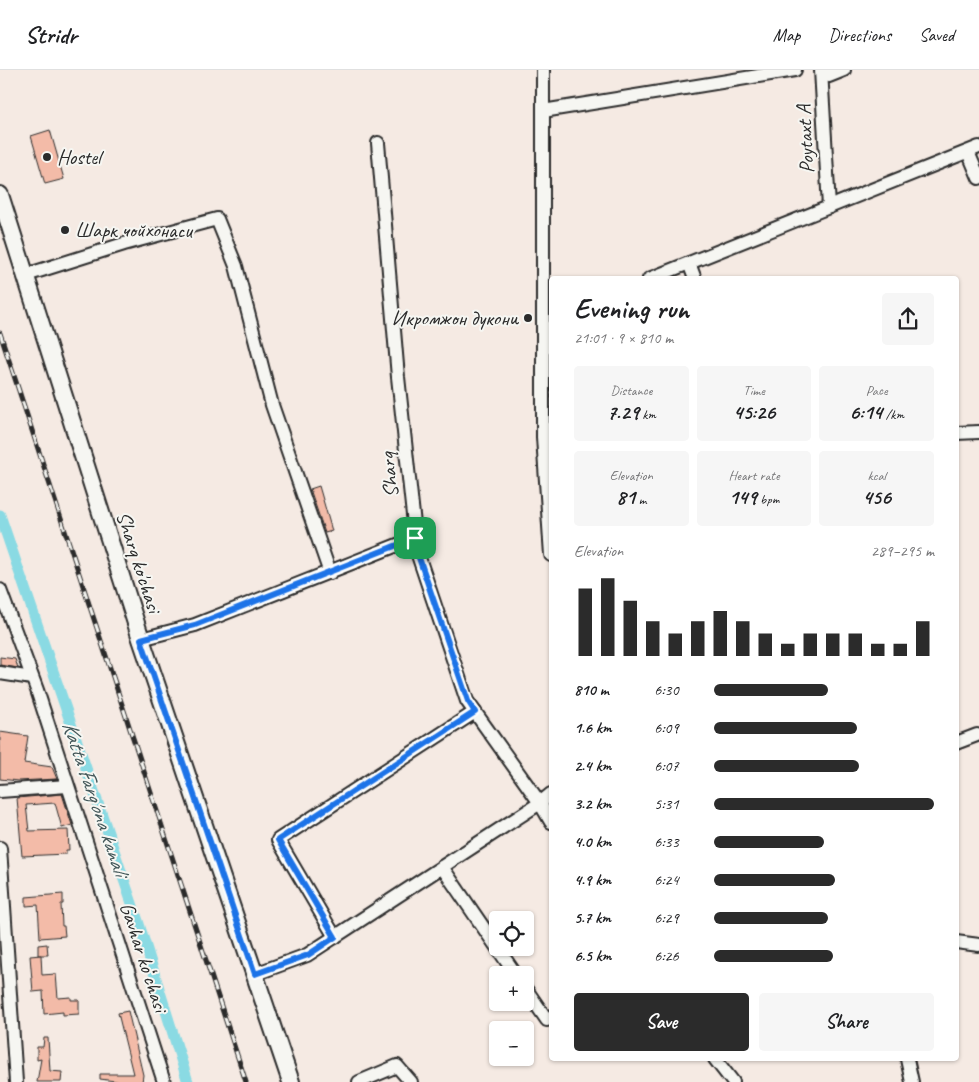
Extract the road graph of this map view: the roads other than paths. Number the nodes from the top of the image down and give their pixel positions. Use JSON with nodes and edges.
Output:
{"nodes":[{"id":1,"x":544,"y":70,"type":"edge"},
{"id":2,"x":795,"y":70,"type":"edge"},
{"id":3,"x":823,"y":70,"type":"edge"},
{"id":4,"x":844,"y":70,"type":"edge"},
{"id":5,"x":543,"y":111,"type":"junction"},
{"id":6,"x":378,"y":143,"type":"dead end"},
{"id":7,"x":973,"y":150,"type":"edge"},
{"id":8,"x":979,"y":178,"type":"edge"},
{"id":9,"x":0,"y":194,"type":"edge"},
{"id":10,"x":829,"y":207,"type":"junction"},
{"id":11,"x":689,"y":263,"type":"junction"},
{"id":12,"x":26,"y":275,"type":"junction"},
{"id":13,"x":656,"y":276,"type":"edge"},
{"id":14,"x":694,"y":276,"type":"edge"},
{"id":15,"x":547,"y":320,"type":"edge"},
{"id":16,"x":979,"y":432,"type":"edge"},
{"id":17,"x":959,"y":433,"type":"edge"},
{"id":18,"x":549,"y":526,"type":"edge"},
{"id":19,"x":415,"y":538,"type":"junction"},
{"id":20,"x":330,"y":573,"type":"junction"},
{"id":21,"x":0,"y":590,"type":"edge"},
{"id":22,"x":141,"y":639,"type":"junction"},
{"id":23,"x":0,"y":673,"type":"edge"},
{"id":24,"x":32,"y":678,"type":"junction"},
{"id":25,"x":475,"y":712,"type":"junction"},
{"id":26,"x":977,"y":735,"type":"dead end"},
{"id":27,"x":959,"y":742,"type":"edge"},
{"id":28,"x":67,"y":786,"type":"junction"},
{"id":29,"x":0,"y":791,"type":"edge"},
{"id":30,"x":549,"y":796,"type":"edge"},
{"id":31,"x":540,"y":803,"type":"junction"},
{"id":32,"x":549,"y":819,"type":"edge"},
{"id":33,"x":0,"y":848,"type":"edge"},
{"id":34,"x":442,"y":867,"type":"junction"},
{"id":35,"x":335,"y":937,"type":"junction"},
{"id":36,"x":959,"y":942,"type":"edge"},
{"id":37,"x":979,"y":945,"type":"edge"},
{"id":38,"x":510,"y":966,"type":"edge"},
{"id":39,"x":255,"y":974,"type":"junction"},
{"id":40,"x":534,"y":1001,"type":"edge"},
{"id":41,"x":549,"y":1018,"type":"edge"},
{"id":42,"x":717,"y":1061,"type":"edge"},
{"id":43,"x":907,"y":1061,"type":"edge"},
{"id":44,"x":16,"y":1082,"type":"edge"},
{"id":45,"x":164,"y":1082,"type":"edge"},
{"id":46,"x":291,"y":1082,"type":"edge"},
{"id":47,"x":360,"y":1082,"type":"edge"},
{"id":48,"x":411,"y":1082,"type":"edge"},
{"id":49,"x":733,"y":1082,"type":"edge"},
{"id":50,"x":912,"y":1082,"type":"edge"}],
"edges":[{"from":1,"to":5,"type":"street"},
{"from":2,"to":5,"type":"street"},
{"from":3,"to":4,"type":"street"},
{"from":3,"to":10,"type":"street","name":"Poytaxt A"},
{"from":5,"to":15,"type":"street"},
{"from":6,"to":19,"type":"street","name":"Sharq"},
{"from":7,"to":8,"type":"street"},
{"from":7,"to":10,"type":"street"},
{"from":9,"to":12,"type":"main road","name":"Sharq ko'chasi"},
{"from":10,"to":11,"type":"street"},
{"from":11,"to":13,"type":"street"},
{"from":11,"to":14,"type":"street"},
{"from":12,"to":20,"type":"street"},
{"from":12,"to":22,"type":"main road","name":"Sharq ko'chasi"},
{"from":15,"to":18,"type":"street"},
{"from":16,"to":17,"type":"street"},
{"from":19,"to":20,"type":"street"},
{"from":19,"to":25,"type":"street","name":"Sharq"},
{"from":20,"to":22,"type":"street"},
{"from":21,"to":24,"type":"street","name":"Gavhar koʻchasi"},
{"from":22,"to":39,"type":"main road","name":"Sharq ko'chasi"},
{"from":23,"to":24,"type":"street"},
{"from":24,"to":28,"type":"street","name":"Gavhar koʻchasi"},
{"from":25,"to":31,"type":"street","name":"Sharq"},
{"from":25,"to":35,"type":"street"},
{"from":26,"to":27,"type":"street"},
{"from":28,"to":29,"type":"street"},
{"from":28,"to":45,"type":"street","name":"Gavhar koʻchasi"},
{"from":30,"to":31,"type":"street"},
{"from":31,"to":32,"type":"street","name":"Sharq"},
{"from":31,"to":34,"type":"street"},
{"from":33,"to":44,"type":"street"},
{"from":34,"to":35,"type":"street"},
{"from":34,"to":38,"type":"street"},
{"from":35,"to":39,"type":"street"},
{"from":36,"to":37,"type":"street"},
{"from":39,"to":46,"type":"main road","name":"Sharq ko'chasi"},
{"from":40,"to":41,"type":"street"},
{"from":42,"to":49,"type":"street"},
{"from":43,"to":50,"type":"street"},
{"from":47,"to":48,"type":"street"}]}
